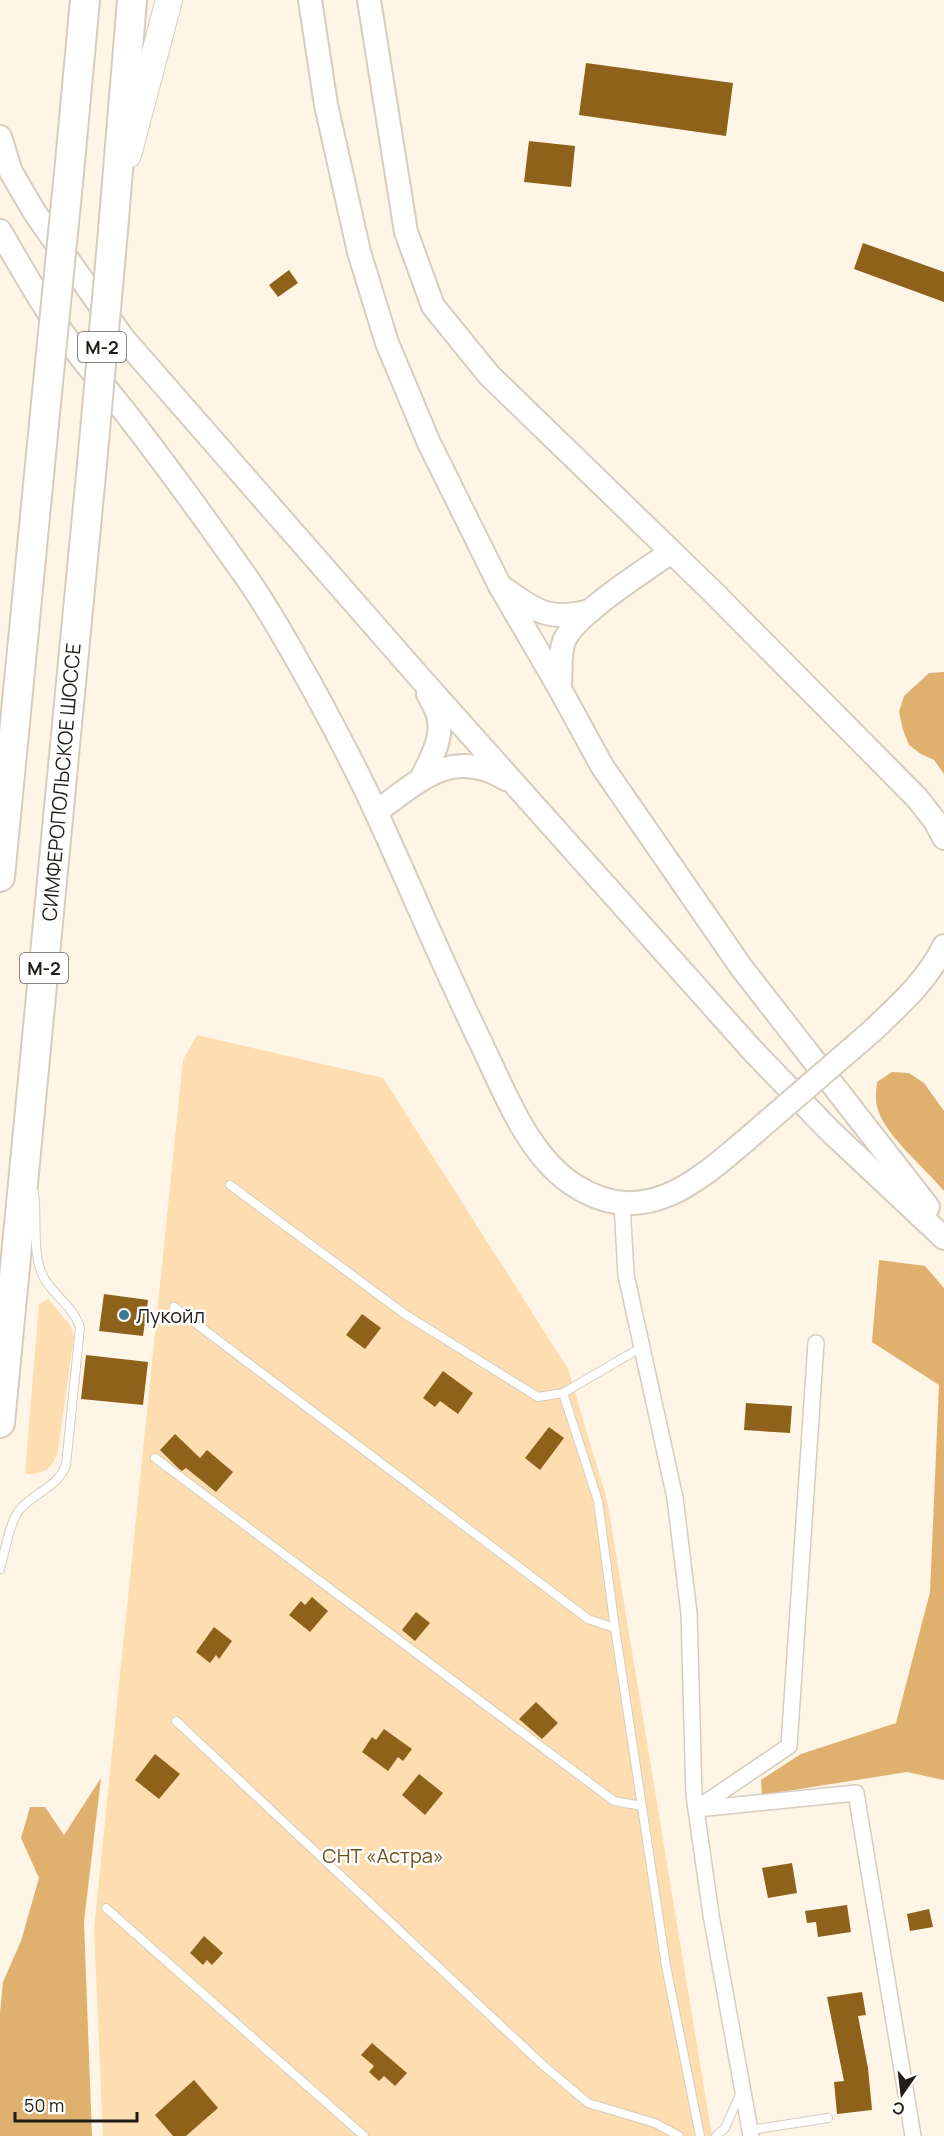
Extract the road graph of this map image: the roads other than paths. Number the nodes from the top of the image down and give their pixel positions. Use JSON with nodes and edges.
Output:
{"nodes":[{"id":1,"x":85,"y":0,"type":"edge"},
{"id":2,"x":132,"y":0,"type":"edge"},
{"id":3,"x":169,"y":0,"type":"edge"},
{"id":4,"x":310,"y":0,"type":"edge"},
{"id":5,"x":369,"y":0,"type":"edge"},
{"id":6,"x":0,"y":137,"type":"edge"},
{"id":7,"x":113,"y":223,"type":"junction"},
{"id":8,"x":0,"y":231,"type":"edge"},
{"id":9,"x":671,"y":552,"type":"junction"},
{"id":10,"x":500,"y":586,"type":"junction"},
{"id":11,"x":590,"y":611,"type":"junction"},
{"id":12,"x":421,"y":679,"type":"junction"},
{"id":13,"x":560,"y":689,"type":"junction"},
{"id":14,"x":421,"y":779,"type":"junction"},
{"id":15,"x":515,"y":785,"type":"junction"},
{"id":16,"x":376,"y":812,"type":"junction"},
{"id":17,"x":944,"y":838,"type":"edge"},
{"id":18,"x":0,"y":878,"type":"edge"},
{"id":19,"x":944,"y":946,"type":"edge"},
{"id":20,"x":26,"y":1135,"type":"junction"},
{"id":21,"x":32,"y":1179,"type":"dead end"},
{"id":22,"x":230,"y":1185,"type":"dead end"},
{"id":23,"x":34,"y":1189,"type":"dead end"},
{"id":24,"x":622,"y":1203,"type":"junction"},
{"id":25,"x":944,"y":1227,"type":"edge"},
{"id":26,"x":944,"y":1238,"type":"edge"},
{"id":27,"x":174,"y":1307,"type":"dead end"},
{"id":28,"x":816,"y":1343,"type":"dead end"},
{"id":29,"x":642,"y":1347,"type":"junction"},
{"id":30,"x":563,"y":1393,"type":"junction"},
{"id":31,"x":0,"y":1423,"type":"edge"},
{"id":32,"x":155,"y":1458,"type":"dead end"},
{"id":33,"x":0,"y":1569,"type":"edge"},
{"id":34,"x":615,"y":1628,"type":"junction"},
{"id":35,"x":176,"y":1721,"type":"dead end"},
{"id":36,"x":642,"y":1806,"type":"junction"},
{"id":37,"x":696,"y":1809,"type":"junction"},
{"id":38,"x":106,"y":1908,"type":"dead end"},
{"id":39,"x":743,"y":2088,"type":"junction"},
{"id":40,"x":828,"y":2118,"type":"dead end"},
{"id":41,"x":751,"y":2133,"type":"edge"},
{"id":42,"x":364,"y":2136,"type":"edge"},
{"id":43,"x":680,"y":2136,"type":"edge"},
{"id":44,"x":700,"y":2136,"type":"edge"},
{"id":45,"x":716,"y":2136,"type":"edge"},
{"id":46,"x":913,"y":2136,"type":"edge"}],
"edges":[{"from":1,"to":18,"type":"highway","number":"М-2","bridge":true},
{"from":2,"to":7,"type":"highway","number":"М-2"},
{"from":3,"to":7,"type":"main road"},
{"from":4,"to":10,"type":"street"},
{"from":5,"to":9,"type":"street"},
{"from":6,"to":12,"type":"street"},
{"from":7,"to":20,"type":"highway","name":"СИМФЕРОПОЛЬСКОЕ ШОССЕ","number":"М-2","bridge":true},
{"from":8,"to":16,"type":"street"},
{"from":9,"to":11,"type":"street"},
{"from":9,"to":17,"type":"street"},
{"from":10,"to":11,"type":"street"},
{"from":10,"to":13,"type":"street"},
{"from":11,"to":13,"type":"street"},
{"from":12,"to":14,"type":"street"},
{"from":12,"to":15,"type":"street"},
{"from":13,"to":25,"type":"street"},
{"from":14,"to":15,"type":"street"},
{"from":14,"to":16,"type":"street"},
{"from":15,"to":26,"type":"street"},
{"from":16,"to":24,"type":"street"},
{"from":19,"to":24,"type":"street","bridge":true},
{"from":20,"to":21,"type":"lane"},
{"from":20,"to":31,"type":"highway","name":"СИМФЕРОПОЛЬСКОЕ ШОССЕ","number":"М-2"},
{"from":22,"to":30,"type":"lane"},
{"from":23,"to":33,"type":"lane"},
{"from":24,"to":29,"type":"street"},
{"from":27,"to":34,"type":"lane"},
{"from":28,"to":37,"type":"street"},
{"from":29,"to":30,"type":"lane"},
{"from":29,"to":37,"type":"street"},
{"from":30,"to":34,"type":"lane"},
{"from":32,"to":36,"type":"lane"},
{"from":34,"to":36,"type":"lane"},
{"from":35,"to":43,"type":"lane"},
{"from":36,"to":44,"type":"lane"},
{"from":37,"to":39,"type":"street"},
{"from":37,"to":46,"type":"street"},
{"from":38,"to":42,"type":"lane"},
{"from":39,"to":41,"type":"street"},
{"from":39,"to":45,"type":"lane"},
{"from":40,"to":41,"type":"lane"}]}
